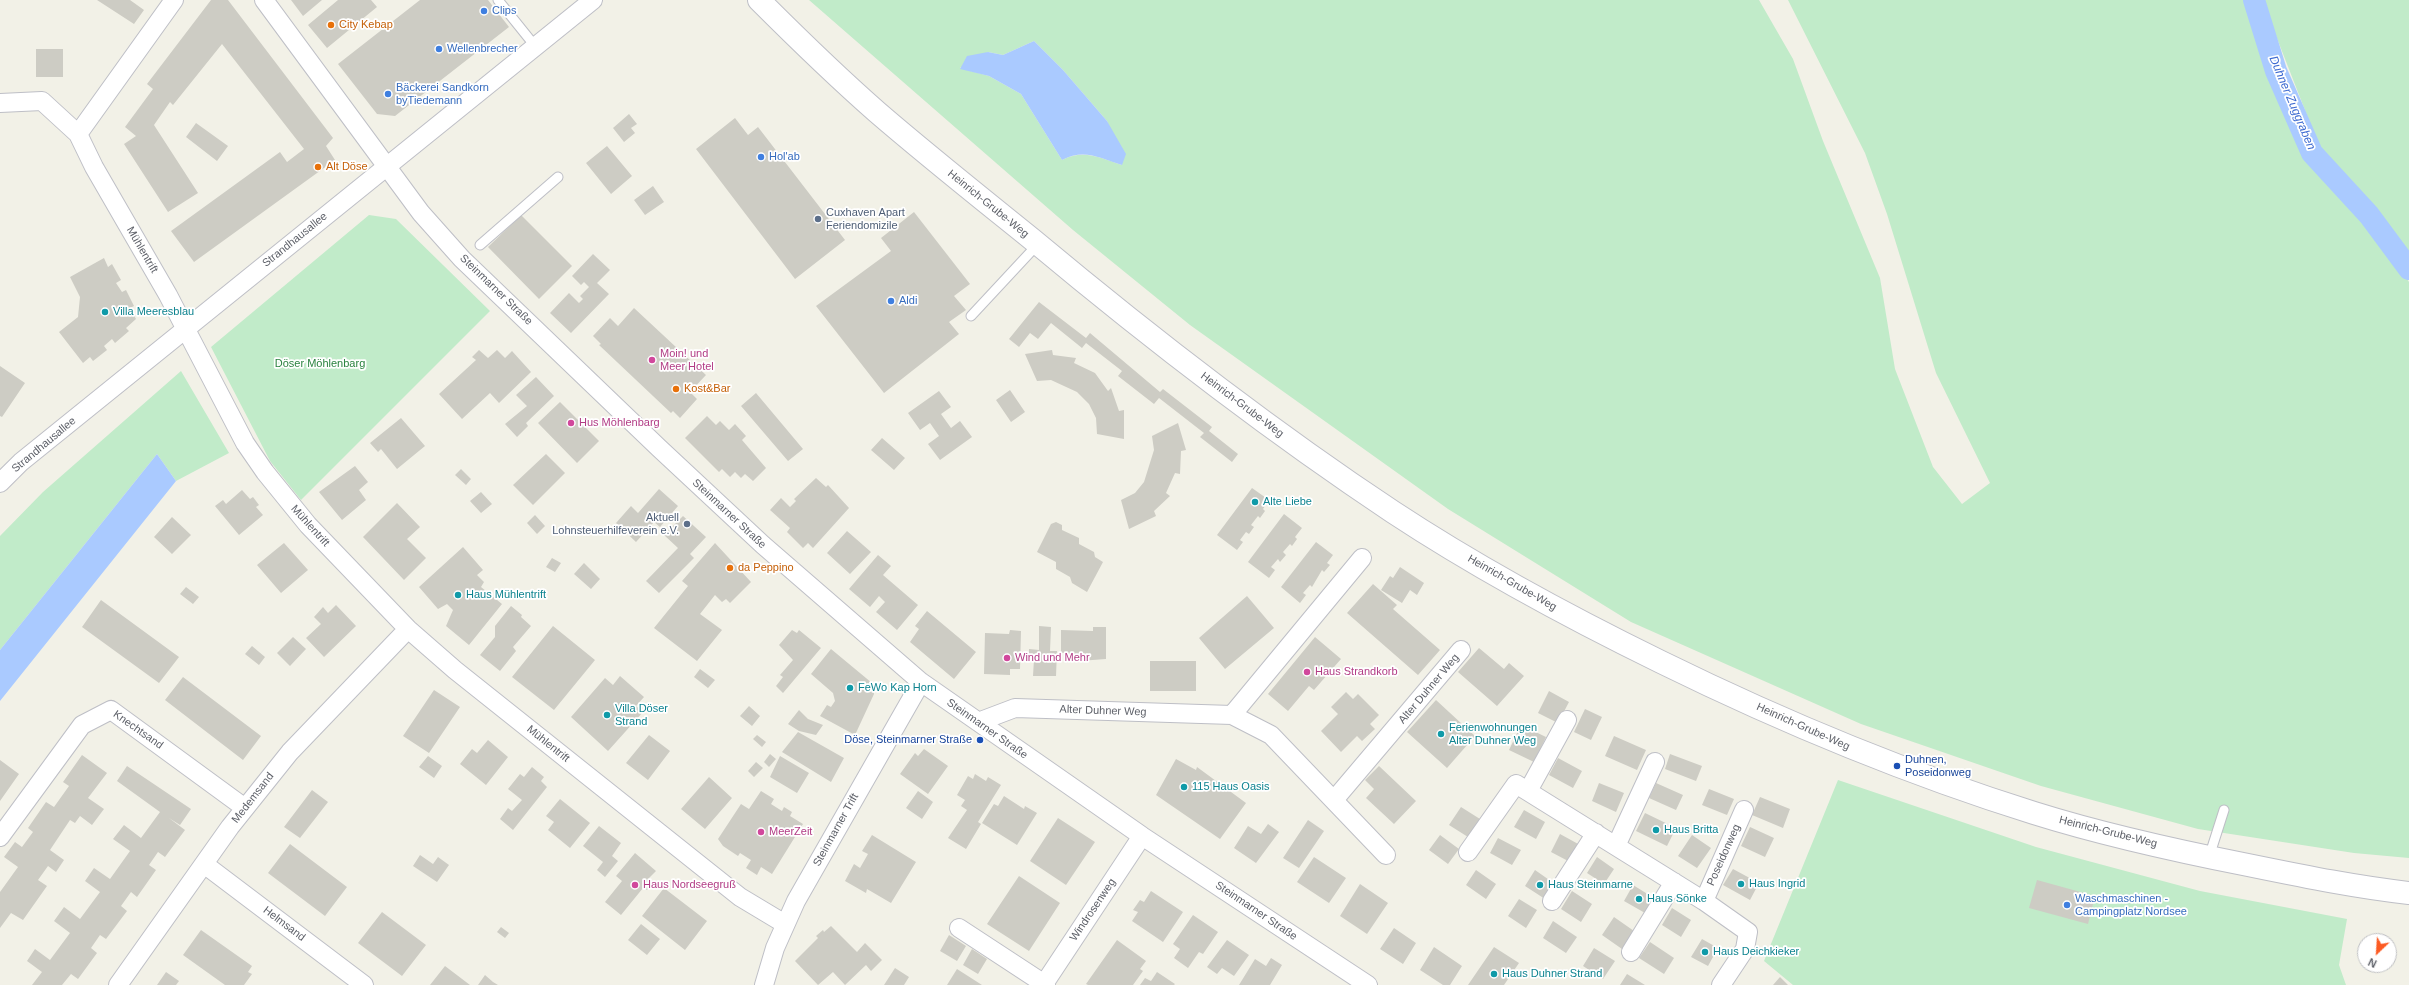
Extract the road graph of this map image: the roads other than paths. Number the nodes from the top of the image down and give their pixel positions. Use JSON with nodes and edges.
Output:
{"nodes":[{"id":1,"x":174,"y":0,"type":"edge"},
{"id":2,"x":264,"y":0,"type":"edge"},
{"id":3,"x":498,"y":0,"type":"edge"},
{"id":4,"x":593,"y":0,"type":"edge"},
{"id":5,"x":759,"y":0,"type":"edge"},
{"id":6,"x":535,"y":46,"type":"junction"},
{"id":7,"x":0,"y":103,"type":"edge"},
{"id":8,"x":78,"y":134,"type":"junction"},
{"id":9,"x":387,"y":166,"type":"junction"},
{"id":10,"x":558,"y":177,"type":"dead end"},
{"id":11,"x":1038,"y":244,"type":"junction"},
{"id":12,"x":480,"y":245,"type":"dead end"},
{"id":13,"x":971,"y":316,"type":"dead end"},
{"id":14,"x":185,"y":330,"type":"junction"},
{"id":15,"x":0,"y":483,"type":"edge"},
{"id":16,"x":1362,"y":558,"type":"dead end"},
{"id":17,"x":408,"y":628,"type":"junction"},
{"id":18,"x":1461,"y":650,"type":"dead end"},
{"id":19,"x":921,"y":682,"type":"junction"},
{"id":20,"x":1232,"y":715,"type":"junction"},
{"id":21,"x":1567,"y":720,"type":"dead end"},
{"id":22,"x":978,"y":722,"type":"junction"},
{"id":23,"x":1655,"y":762,"type":"dead end"},
{"id":24,"x":1528,"y":792,"type":"junction"},
{"id":25,"x":1334,"y":800,"type":"junction"},
{"id":26,"x":245,"y":808,"type":"junction"},
{"id":27,"x":1744,"y":810,"type":"dead end"},
{"id":28,"x":2224,"y":810,"type":"dead end"},
{"id":29,"x":1596,"y":833,"type":"junction"},
{"id":30,"x":1142,"y":836,"type":"junction"},
{"id":31,"x":0,"y":837,"type":"edge"},
{"id":32,"x":1616,"y":846,"type":"junction"},
{"id":33,"x":1468,"y":852,"type":"dead end"},
{"id":34,"x":1386,"y":855,"type":"dead end"},
{"id":35,"x":2209,"y":857,"type":"junction"},
{"id":36,"x":204,"y":864,"type":"junction"},
{"id":37,"x":1674,"y":882,"type":"junction"},
{"id":38,"x":2409,"y":893,"type":"edge"},
{"id":39,"x":1704,"y":900,"type":"junction"},
{"id":40,"x":1552,"y":901,"type":"dead end"},
{"id":41,"x":785,"y":924,"type":"junction"},
{"id":42,"x":959,"y":928,"type":"dead end"},
{"id":43,"x":1631,"y":952,"type":"dead end"},
{"id":44,"x":1045,"y":984,"type":"edge"},
{"id":45,"x":118,"y":985,"type":"edge"},
{"id":46,"x":364,"y":985,"type":"edge"},
{"id":47,"x":764,"y":985,"type":"edge"},
{"id":48,"x":1368,"y":985,"type":"edge"},
{"id":49,"x":1721,"y":985,"type":"edge"}],
"edges":[{"from":1,"to":8,"type":"street"},
{"from":2,"to":9,"type":"street","name":"Steinmarner Straße"},
{"from":3,"to":6,"type":"lane"},
{"from":4,"to":6,"type":"street","name":"Strandhausallee"},
{"from":5,"to":11,"type":"street","name":"Heinrich-Grube-Weg"},
{"from":6,"to":9,"type":"street","name":"Strandhausallee"},
{"from":7,"to":8,"type":"street"},
{"from":8,"to":14,"type":"street","name":"Mühlentrift"},
{"from":9,"to":14,"type":"street","name":"Strandhausallee"},
{"from":9,"to":19,"type":"street","name":"Steinmarner Straße"},
{"from":10,"to":12,"type":"lane"},
{"from":11,"to":13,"type":"lane"},
{"from":11,"to":35,"type":"street","name":"Heinrich-Grube-Weg"},
{"from":14,"to":15,"type":"street","name":"Strandhausallee"},
{"from":14,"to":17,"type":"street","name":"Mühlentrift"},
{"from":16,"to":20,"type":"street"},
{"from":17,"to":26,"type":"street","name":"Medemsand"},
{"from":17,"to":41,"type":"street","name":"Mühlentrift"},
{"from":18,"to":25,"type":"street","name":"Alter Duhner Weg"},
{"from":19,"to":22,"type":"street","name":"Steinmarner Straße"},
{"from":19,"to":41,"type":"street","name":"Steinmarner Trift"},
{"from":20,"to":22,"type":"street","name":"Alter Duhner Weg"},
{"from":20,"to":25,"type":"street","name":"Alter Duhner Weg"},
{"from":21,"to":24,"type":"street"},
{"from":22,"to":30,"type":"street","name":"Steinmarner Straße"},
{"from":23,"to":32,"type":"street"},
{"from":24,"to":29,"type":"street","name":"Poseidonweg"},
{"from":24,"to":33,"type":"street","name":"Poseidonweg"},
{"from":25,"to":34,"type":"street","name":"Alter Duhner Weg"},
{"from":26,"to":31,"type":"street","name":"Knechtsand"},
{"from":26,"to":36,"type":"street","name":"Medemsand"},
{"from":27,"to":39,"type":"street","name":"Poseidonweg"},
{"from":28,"to":35,"type":"lane"},
{"from":29,"to":32,"type":"street","name":"Poseidonweg"},
{"from":29,"to":40,"type":"street"},
{"from":30,"to":44,"type":"street","name":"Windrosenweg"},
{"from":30,"to":48,"type":"street","name":"Steinmarner Straße"},
{"from":32,"to":37,"type":"street","name":"Poseidonweg"},
{"from":35,"to":38,"type":"street","name":"Heinrich-Grube-Weg"},
{"from":36,"to":45,"type":"street","name":"Medemsand"},
{"from":36,"to":46,"type":"street","name":"Helmsand"},
{"from":37,"to":39,"type":"street","name":"Poseidonweg"},
{"from":37,"to":43,"type":"street"},
{"from":39,"to":49,"type":"street","name":"Poseidonweg"},
{"from":41,"to":47,"type":"street","name":"Steinmarner Trift"},
{"from":42,"to":44,"type":"street","name":"Windrosenweg"}]}
